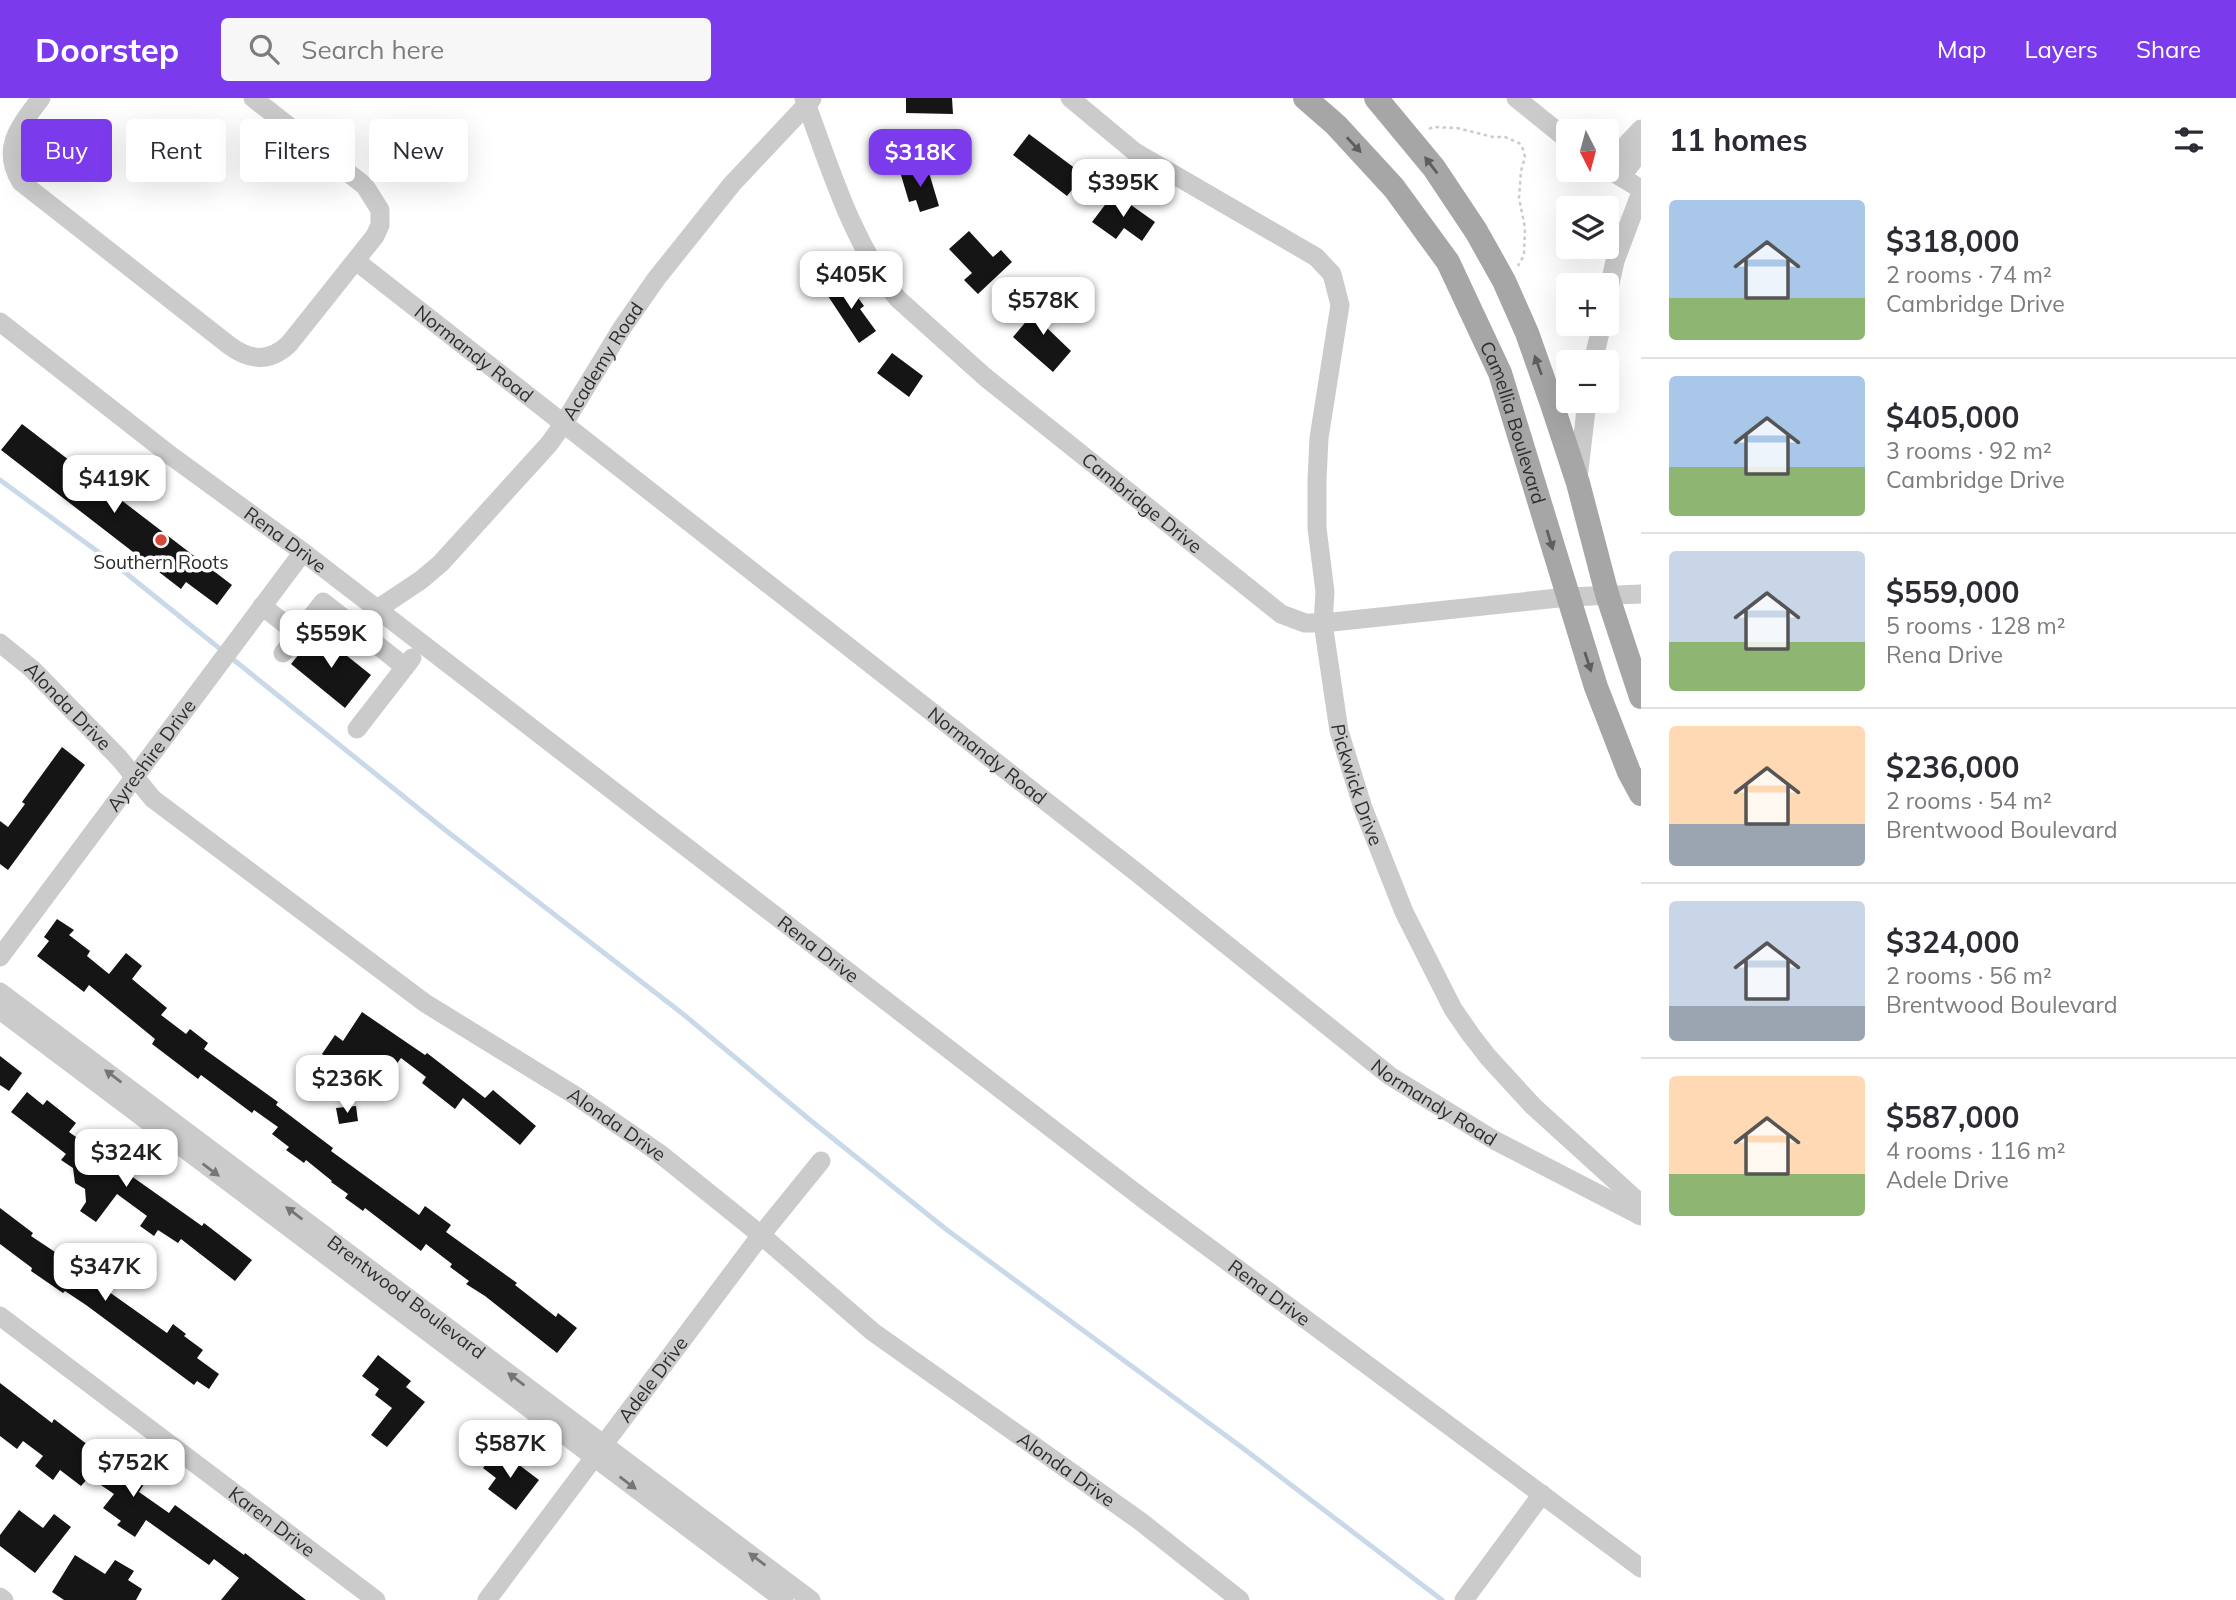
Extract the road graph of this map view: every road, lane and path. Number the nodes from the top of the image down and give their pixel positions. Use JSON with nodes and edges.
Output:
{"nodes":[{"id":1,"x":41,"y":98,"type":"edge"},
{"id":2,"x":253,"y":98,"type":"edge"},
{"id":3,"x":1070,"y":98,"type":"edge"},
{"id":4,"x":1305,"y":98,"type":"edge"},
{"id":5,"x":1516,"y":98,"type":"edge"},
{"id":6,"x":1378,"y":99,"type":"edge"},
{"id":7,"x":808,"y":100,"type":"edge"},
{"id":8,"x":1641,"y":129,"type":"edge"},
{"id":9,"x":1556,"y":130,"type":"edge"},
{"id":10,"x":1427,"y":131,"type":"dead end"},
{"id":11,"x":1641,"y":151,"type":"edge"},
{"id":12,"x":1619,"y":157,"type":"edge"},
{"id":13,"x":1619,"y":165,"type":"edge"},
{"id":14,"x":1619,"y":175,"type":"edge"},
{"id":15,"x":1641,"y":190,"type":"edge"},
{"id":16,"x":356,"y":261,"type":"junction"},
{"id":17,"x":1516,"y":268,"type":"dead end"},
{"id":18,"x":1612,"y":273,"type":"edge"},
{"id":19,"x":0,"y":322,"type":"edge"},
{"id":20,"x":1586,"y":413,"type":"edge"},
{"id":21,"x":564,"y":424,"type":"junction"},
{"id":22,"x":1578,"y":483,"type":"junction"},
{"id":23,"x":303,"y":552,"type":"junction"},
{"id":24,"x":1607,"y":594,"type":"junction"},
{"id":25,"x":1641,"y":594,"type":"edge"},
{"id":26,"x":360,"y":597,"type":"junction"},
{"id":27,"x":1567,"y":597,"type":"junction"},
{"id":28,"x":262,"y":606,"type":"junction"},
{"id":29,"x":376,"y":610,"type":"junction"},
{"id":30,"x":343,"y":618,"type":"junction"},
{"id":31,"x":1323,"y":623,"type":"junction"},
{"id":32,"x":298,"y":634,"type":"junction"},
{"id":33,"x":0,"y":643,"type":"edge"},
{"id":34,"x":423,"y":645,"type":"junction"},
{"id":35,"x":283,"y":653,"type":"dead end"},
{"id":36,"x":405,"y":667,"type":"junction"},
{"id":37,"x":1641,"y":697,"type":"edge"},
{"id":38,"x":357,"y":729,"type":"dead end"},
{"id":39,"x":134,"y":776,"type":"junction"},
{"id":40,"x":1641,"y":794,"type":"edge"},
{"id":41,"x":0,"y":957,"type":"edge"},
{"id":42,"x":0,"y":992,"type":"edge"},
{"id":43,"x":0,"y":1010,"type":"edge"},
{"id":44,"x":821,"y":1161,"type":"dead end"},
{"id":45,"x":1641,"y":1204,"type":"edge"},
{"id":46,"x":1641,"y":1216,"type":"edge"},
{"id":47,"x":761,"y":1234,"type":"junction"},
{"id":48,"x":0,"y":1316,"type":"edge"},
{"id":49,"x":599,"y":1451,"type":"junction"},
{"id":50,"x":1542,"y":1494,"type":"junction"},
{"id":51,"x":1641,"y":1568,"type":"edge"},
{"id":52,"x":0,"y":1597,"type":"edge"},
{"id":53,"x":4,"y":1600,"type":"edge"},
{"id":54,"x":376,"y":1600,"type":"edge"},
{"id":55,"x":487,"y":1600,"type":"edge"},
{"id":56,"x":784,"y":1600,"type":"edge"},
{"id":57,"x":811,"y":1600,"type":"edge"},
{"id":58,"x":1240,"y":1600,"type":"edge"},
{"id":59,"x":1465,"y":1600,"type":"edge"}],
"edges":[{"from":1,"to":16,"type":"street"},
{"from":2,"to":16,"type":"street"},
{"from":3,"to":31,"type":"street","name":"Pickwick Drive"},
{"from":4,"to":27,"type":"main road","name":"Camellia Boulevard","one_way":true},
{"from":5,"to":9,"type":"street"},
{"from":22,"to":6,"type":"main road","one_way":true},
{"from":7,"to":21,"type":"street","name":"Academy Road"},
{"from":7,"to":31,"type":"street","name":"Cambridge Drive"},
{"from":8,"to":12,"type":"street"},
{"from":10,"to":17,"type":"path"},
{"from":11,"to":13,"type":"street"},
{"from":14,"to":15,"type":"street"},
{"from":15,"to":18,"type":"street"},
{"from":16,"to":21,"type":"street","name":"Normandy Road"},
{"from":19,"to":23,"type":"street","name":"Rena Drive"},
{"from":20,"to":22,"type":"street"},
{"from":21,"to":29,"type":"street","name":"Academy Road"},
{"from":21,"to":46,"type":"street","name":"Normandy Road"},
{"from":22,"to":24,"type":"main road"},
{"from":23,"to":26,"type":"street","name":"Rena Drive"},
{"from":23,"to":28,"type":"street","name":"Ayreshire Drive"},
{"from":24,"to":25,"type":"street","name":"Cambridge Drive"},
{"from":24,"to":27,"type":"street","name":"Cambridge Drive"},
{"from":24,"to":37,"type":"main road"},
{"from":26,"to":29,"type":"street","name":"Rena Drive"},
{"from":26,"to":30,"type":"street"},
{"from":27,"to":31,"type":"street","name":"Cambridge Drive"},
{"from":27,"to":40,"type":"main road","name":"Camellia Boulevard","one_way":true},
{"from":28,"to":32,"type":"street"},
{"from":28,"to":39,"type":"street","name":"Ayreshire Drive"},
{"from":29,"to":34,"type":"street","name":"Rena Drive"},
{"from":30,"to":32,"type":"street"},
{"from":30,"to":36,"type":"street"},
{"from":31,"to":45,"type":"street","name":"Pickwick Drive"},
{"from":32,"to":35,"type":"street"},
{"from":33,"to":39,"type":"street","name":"Alonda Drive"},
{"from":34,"to":36,"type":"street"},
{"from":34,"to":50,"type":"street","name":"Rena Drive"},
{"from":36,"to":38,"type":"street"},
{"from":39,"to":41,"type":"street","name":"Ayreshire Drive"},
{"from":39,"to":47,"type":"street","name":"Alonda Drive"},
{"from":49,"to":42,"type":"street","name":"Brentwood Boulevard","one_way":true},
{"from":43,"to":49,"type":"street","name":"Brentwood Boulevard","one_way":true},
{"from":44,"to":47,"type":"street","name":"Adele Drive"},
{"from":47,"to":49,"type":"street","name":"Adele Drive"},
{"from":47,"to":58,"type":"street","name":"Alonda Drive"},
{"from":48,"to":54,"type":"street","name":"Karen Drive"},
{"from":49,"to":55,"type":"street","name":"Adele Drive"},
{"from":49,"to":56,"type":"street","name":"Brentwood Boulevard","one_way":true},
{"from":57,"to":49,"type":"street","name":"Brentwood Boulevard","one_way":true},
{"from":50,"to":51,"type":"street","name":"Rena Drive"},
{"from":50,"to":59,"type":"street"},
{"from":52,"to":53,"type":"street"}]}
